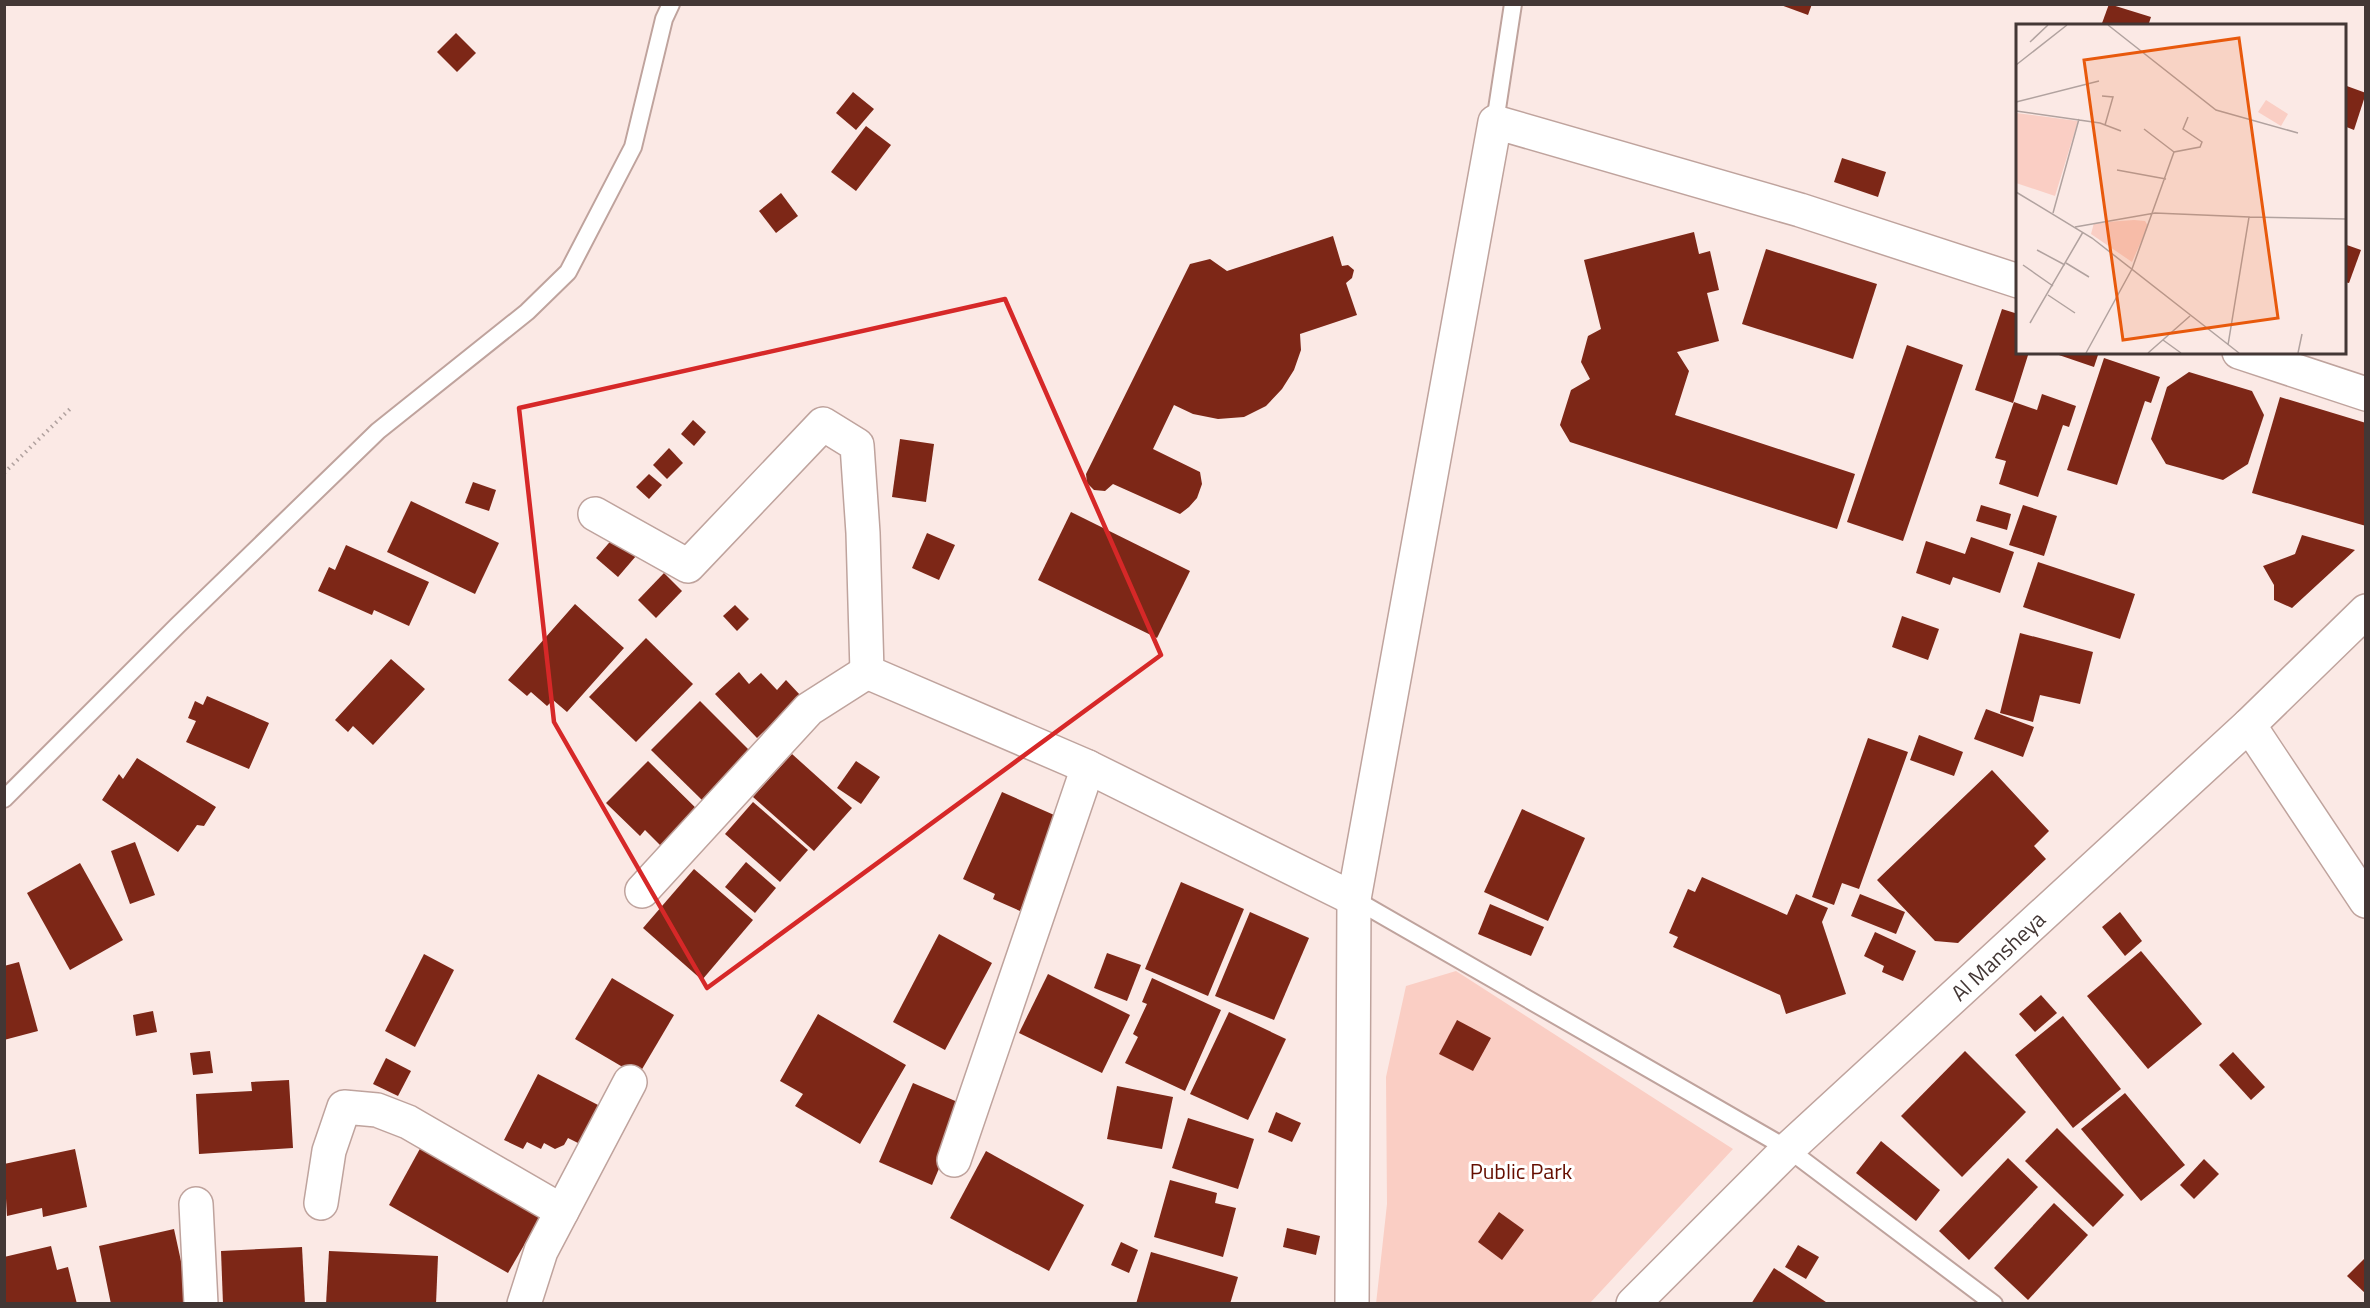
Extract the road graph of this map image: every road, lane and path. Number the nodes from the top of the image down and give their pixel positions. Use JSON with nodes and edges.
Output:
{"nodes":[{"id":1,"x":671,"y":4,"type":"edge"},
{"id":2,"x":1513,"y":4,"type":"edge"},
{"id":3,"x":1495,"y":122,"type":"junction"},
{"id":4,"x":2016,"y":280,"type":"edge"},
{"id":5,"x":2245,"y":354,"type":"edge"},
{"id":6,"x":2366,"y":394,"type":"edge"},
{"id":7,"x":72,"y":407,"type":"dead end"},
{"id":8,"x":4,"y":473,"type":"edge"},
{"id":9,"x":595,"y":514,"type":"dead end"},
{"id":10,"x":2366,"y":611,"type":"edge"},
{"id":11,"x":867,"y":672,"type":"junction"},
{"id":12,"x":2249,"y":725,"type":"junction"},
{"id":13,"x":1088,"y":767,"type":"junction"},
{"id":14,"x":4,"y":799,"type":"edge"},
{"id":15,"x":642,"y":891,"type":"dead end"},
{"id":16,"x":1354,"y":899,"type":"junction"},
{"id":17,"x":2366,"y":901,"type":"edge"},
{"id":18,"x":630,"y":1082,"type":"dead end"},
{"id":19,"x":1788,"y":1149,"type":"junction"},
{"id":20,"x":954,"y":1160,"type":"dead end"},
{"id":21,"x":321,"y":1203,"type":"dead end"},
{"id":22,"x":196,"y":1204,"type":"dead end"},
{"id":23,"x":562,"y":1211,"type":"junction"},
{"id":24,"x":201,"y":1304,"type":"edge"},
{"id":25,"x":524,"y":1304,"type":"edge"},
{"id":26,"x":1352,"y":1304,"type":"edge"},
{"id":27,"x":1633,"y":1304,"type":"edge"},
{"id":28,"x":1994,"y":1304,"type":"edge"}],
"edges":[{"from":1,"to":14,"type":"lane"},
{"from":2,"to":3,"type":"lane"},
{"from":3,"to":4,"type":"street"},
{"from":3,"to":16,"type":"street"},
{"from":5,"to":6,"type":"street"},
{"from":7,"to":8,"type":"path"},
{"from":9,"to":11,"type":"street"},
{"from":10,"to":12,"type":"street","name":"Al Mansheya"},
{"from":11,"to":13,"type":"street"},
{"from":11,"to":15,"type":"street"},
{"from":12,"to":17,"type":"street"},
{"from":12,"to":19,"type":"street","name":"Al Mansheya"},
{"from":13,"to":16,"type":"street"},
{"from":13,"to":20,"type":"street"},
{"from":16,"to":19,"type":"lane"},
{"from":16,"to":26,"type":"street"},
{"from":18,"to":23,"type":"street"},
{"from":19,"to":27,"type":"street","name":"Al Mansheya"},
{"from":19,"to":28,"type":"lane"},
{"from":21,"to":23,"type":"street"},
{"from":22,"to":24,"type":"street"},
{"from":23,"to":25,"type":"street"}]}
